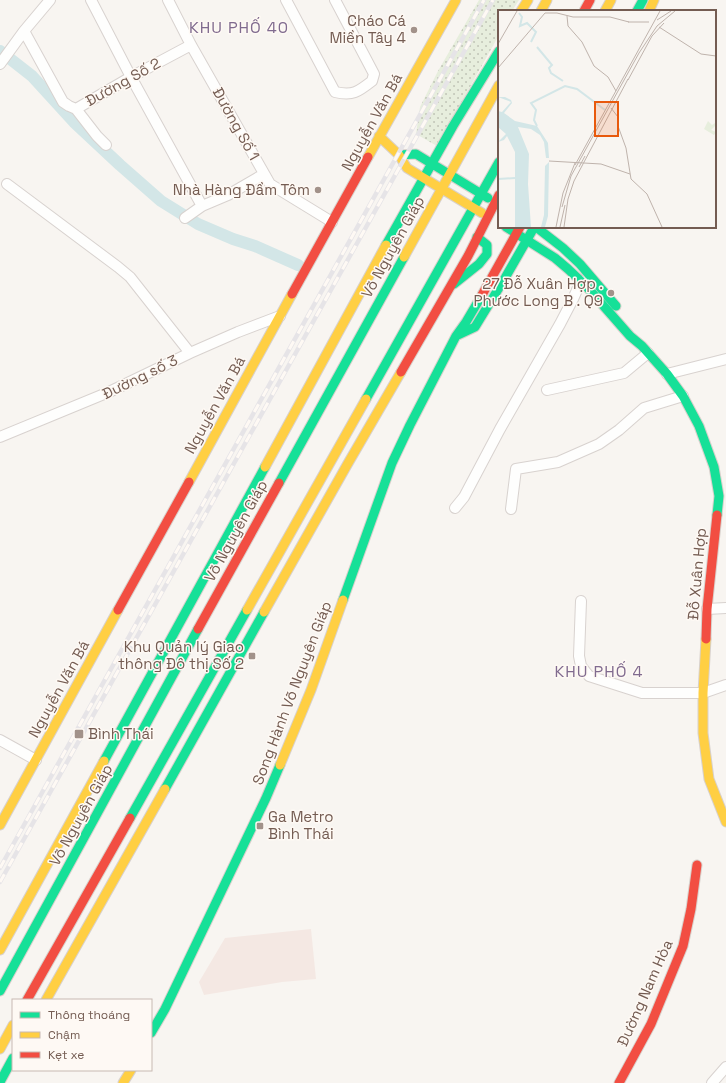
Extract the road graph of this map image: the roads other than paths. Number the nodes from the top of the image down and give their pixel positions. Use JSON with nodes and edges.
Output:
{"nodes":[{"id":1,"x":50,"y":0,"type":"edge"},
{"id":2,"x":91,"y":0,"type":"edge"},
{"id":3,"x":168,"y":0,"type":"edge"},
{"id":4,"x":286,"y":0,"type":"edge"},
{"id":5,"x":335,"y":0,"type":"edge"},
{"id":6,"x":456,"y":0,"type":"edge"},
{"id":7,"x":528,"y":0,"type":"edge"},
{"id":8,"x":547,"y":0,"type":"edge"},
{"id":9,"x":590,"y":0,"type":"edge"},
{"id":10,"x":611,"y":0,"type":"edge"},
{"id":11,"x":643,"y":0,"type":"edge"},
{"id":12,"x":654,"y":0,"type":"edge"},
{"id":13,"x":522,"y":10,"type":"edge"},
{"id":14,"x":542,"y":10,"type":"edge"},
{"id":15,"x":585,"y":10,"type":"edge"},
{"id":16,"x":606,"y":10,"type":"edge"},
{"id":17,"x":638,"y":10,"type":"edge"},
{"id":18,"x":649,"y":10,"type":"edge"},
{"id":19,"x":24,"y":31,"type":"junction"},
{"id":20,"x":191,"y":45,"type":"junction"},
{"id":21,"x":498,"y":53,"type":"edge"},
{"id":22,"x":0,"y":64,"type":"edge"},
{"id":23,"x":131,"y":77,"type":"junction"},
{"id":24,"x":498,"y":87,"type":"edge"},
{"id":25,"x":76,"y":109,"type":"junction"},
{"id":26,"x":379,"y":136,"type":"junction"},
{"id":27,"x":106,"y":145,"type":"dead end"},
{"id":28,"x":399,"y":155,"type":"junction"},
{"id":29,"x":432,"y":163,"type":"junction"},
{"id":30,"x":498,"y":164,"type":"edge"},
{"id":31,"x":264,"y":174,"type":"junction"},
{"id":32,"x":450,"y":174,"type":"junction"},
{"id":33,"x":423,"y":178,"type":"junction"},
{"id":34,"x":7,"y":184,"type":"dead end"},
{"id":35,"x":441,"y":188,"type":"junction"},
{"id":36,"x":481,"y":193,"type":"junction"},
{"id":37,"x":498,"y":200,"type":"edge"},
{"id":38,"x":202,"y":206,"type":"junction"},
{"id":39,"x":473,"y":208,"type":"junction"},
{"id":40,"x":185,"y":218,"type":"dead end"},
{"id":41,"x":491,"y":218,"type":"junction"},
{"id":42,"x":332,"y":222,"type":"junction"},
{"id":43,"x":534,"y":228,"type":"edge"},
{"id":44,"x":536,"y":228,"type":"edge"},
{"id":45,"x":518,"y":230,"type":"edge"},
{"id":46,"x":477,"y":237,"type":"junction"},
{"id":47,"x":527,"y":239,"type":"junction"},
{"id":48,"x":452,"y":247,"type":"junction"},
{"id":49,"x":581,"y":281,"type":"junction"},
{"id":50,"x":450,"y":287,"type":"junction"},
{"id":51,"x":622,"y":313,"type":"dead end"},
{"id":52,"x":280,"y":316,"type":"junction"},
{"id":53,"x":632,"y":325,"type":"dead end"},
{"id":54,"x":456,"y":336,"type":"junction"},
{"id":55,"x":645,"y":349,"type":"junction"},
{"id":56,"x":190,"y":353,"type":"junction"},
{"id":57,"x":726,"y":359,"type":"edge"},
{"id":58,"x":667,"y":374,"type":"junction"},
{"id":59,"x":546,"y":390,"type":"dead end"},
{"id":60,"x":683,"y":396,"type":"junction"},
{"id":61,"x":0,"y":437,"type":"edge"},
{"id":62,"x":454,"y":508,"type":"dead end"},
{"id":63,"x":511,"y":509,"type":"dead end"},
{"id":64,"x":581,"y":601,"type":"dead end"},
{"id":65,"x":726,"y":608,"type":"edge"},
{"id":66,"x":708,"y":609,"type":"junction"},
{"id":67,"x":726,"y":685,"type":"edge"},
{"id":68,"x":703,"y":693,"type":"junction"},
{"id":69,"x":0,"y":740,"type":"edge"},
{"id":70,"x":36,"y":760,"type":"junction"},
{"id":71,"x":2,"y":818,"type":"edge"},
{"id":72,"x":726,"y":820,"type":"edge"},
{"id":73,"x":697,"y":865,"type":"dead end"},
{"id":74,"x":0,"y":950,"type":"edge"},
{"id":75,"x":0,"y":991,"type":"edge"},
{"id":76,"x":28,"y":999,"type":"edge"},
{"id":77,"x":47,"y":999,"type":"edge"},
{"id":78,"x":12,"y":1027,"type":"edge"},
{"id":79,"x":152,"y":1031,"type":"edge"},
{"id":80,"x":0,"y":1048,"type":"edge"},
{"id":81,"x":12,"y":1060,"type":"edge"},
{"id":82,"x":726,"y":1067,"type":"edge"},
{"id":83,"x":130,"y":1071,"type":"edge"},
{"id":84,"x":0,"y":1082,"type":"edge"},
{"id":85,"x":123,"y":1083,"type":"edge"},
{"id":86,"x":619,"y":1083,"type":"edge"},
{"id":87,"x":712,"y":1083,"type":"edge"}],
"edges":[{"from":1,"to":19,"type":"street"},
{"from":2,"to":23,"type":"street"},
{"from":3,"to":20,"type":"street","name":"Đường Số 1"},
{"from":4,"to":5,"type":"street"},
{"from":6,"to":26,"type":"main road","name":"Nguyễn Văn Bá"},
{"from":7,"to":13,"type":"main road"},
{"from":8,"to":14,"type":"main road"},
{"from":9,"to":15,"type":"main road"},
{"from":10,"to":16,"type":"main road"},
{"from":11,"to":17,"type":"main road"},
{"from":12,"to":18,"type":"main road"},
{"from":19,"to":22,"type":"street"},
{"from":19,"to":25,"type":"street","name":"Đường Số 2"},
{"from":20,"to":23,"type":"street","name":"Đường Số 2"},
{"from":20,"to":31,"type":"street","name":"Đường Số 1"},
{"from":21,"to":29,"type":"main road","name":"Võ Nguyên Giáp"},
{"from":23,"to":25,"type":"street","name":"Đường Số 2"},
{"from":23,"to":38,"type":"street"},
{"from":24,"to":32,"type":"main road","name":"Võ Nguyên Giáp"},
{"from":25,"to":27,"type":"street"},
{"from":26,"to":28,"type":"main road"},
{"from":26,"to":42,"type":"main road","name":"Nguyễn Văn Bá"},
{"from":28,"to":29,"type":"main road"},
{"from":28,"to":33,"type":"main road"},
{"from":29,"to":32,"type":"main road"},
{"from":29,"to":33,"type":"main road","name":"Võ Nguyên Giáp"},
{"from":30,"to":36,"type":"main road"},
{"from":31,"to":38,"type":"street"},
{"from":31,"to":42,"type":"street","name":"Đường Số 1"},
{"from":32,"to":35,"type":"main road","name":"Võ Nguyên Giáp"},
{"from":32,"to":36,"type":"main road"},
{"from":33,"to":35,"type":"main road"},
{"from":33,"to":74,"type":"main road","name":"Võ Nguyên Giáp"},
{"from":34,"to":56,"type":"street"},
{"from":35,"to":39,"type":"main road"},
{"from":35,"to":75,"type":"main road","name":"Võ Nguyên Giáp"},
{"from":36,"to":37,"type":"main road"},
{"from":36,"to":39,"type":"main road"},
{"from":37,"to":41,"type":"main road"},
{"from":38,"to":40,"type":"street"},
{"from":39,"to":41,"type":"main road"},
{"from":39,"to":48,"type":"main road"},
{"from":41,"to":46,"type":"main road"},
{"from":42,"to":52,"type":"main road","name":"Nguyễn Văn Bá"},
{"from":43,"to":47,"type":"main road"},
{"from":44,"to":51,"type":"main road"},
{"from":45,"to":47,"type":"main road","name":"Đỗ Xuân Hợp"},
{"from":45,"to":54,"type":"main road","name":"Song Hành Võ Nguyên Giáp"},
{"from":46,"to":48,"type":"main road"},
{"from":46,"to":50,"type":"main road"},
{"from":46,"to":50,"type":"main road"},
{"from":47,"to":49,"type":"main road","name":"Đỗ Xuân Hợp"},
{"from":47,"to":54,"type":"main road"},
{"from":48,"to":76,"type":"main road"},
{"from":49,"to":55,"type":"main road","name":"Đỗ Xuân Hợp"},
{"from":49,"to":62,"type":"street"},
{"from":50,"to":77,"type":"main road"},
{"from":52,"to":56,"type":"street","name":"Đường số 3"},
{"from":52,"to":70,"type":"main road","name":"Nguyễn Văn Bá"},
{"from":53,"to":55,"type":"main road","name":"Đỗ Xuân Hợp"},
{"from":54,"to":79,"type":"main road","name":"Song Hành Võ Nguyên Giáp"},
{"from":55,"to":58,"type":"main road","name":"Đỗ Xuân Hợp"},
{"from":55,"to":59,"type":"street"},
{"from":56,"to":61,"type":"street","name":"Đường số 3"},
{"from":57,"to":58,"type":"street"},
{"from":58,"to":60,"type":"main road","name":"Đỗ Xuân Hợp"},
{"from":60,"to":63,"type":"street"},
{"from":60,"to":66,"type":"main road","name":"Đỗ Xuân Hợp"},
{"from":64,"to":68,"type":"street"},
{"from":65,"to":66,"type":"street"},
{"from":66,"to":68,"type":"main road","name":"Đỗ Xuân Hợp"},
{"from":67,"to":68,"type":"street"},
{"from":68,"to":72,"type":"main road","name":"Đỗ Xuân Hợp"},
{"from":69,"to":70,"type":"street"},
{"from":70,"to":71,"type":"main road","name":"Nguyễn Văn Bá"},
{"from":73,"to":86,"type":"main road","name":"Đường Nam Hòa"},
{"from":78,"to":80,"type":"main road"},
{"from":81,"to":84,"type":"main road"},
{"from":82,"to":87,"type":"street"},
{"from":83,"to":85,"type":"main road"}]}
